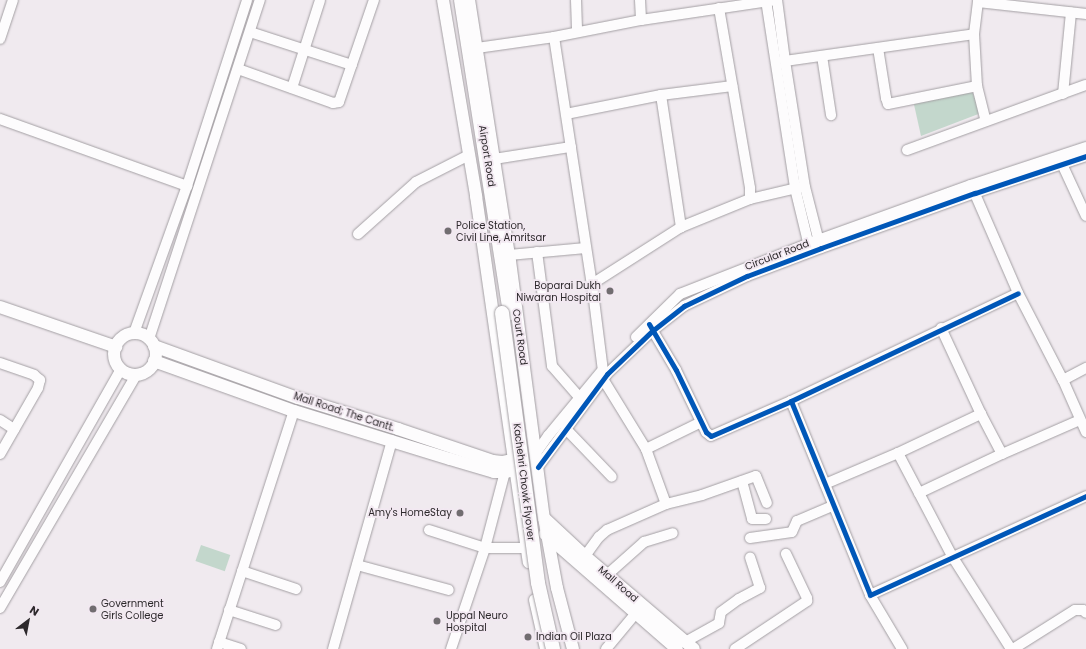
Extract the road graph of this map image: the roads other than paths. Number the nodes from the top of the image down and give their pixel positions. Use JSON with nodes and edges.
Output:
{"nodes":[{"id":1,"x":13,"y":0,"type":"edge"},
{"id":2,"x":247,"y":0,"type":"edge"},
{"id":3,"x":260,"y":0,"type":"edge"},
{"id":4,"x":320,"y":0,"type":"edge"},
{"id":5,"x":374,"y":0,"type":"edge"},
{"id":6,"x":443,"y":0,"type":"edge"},
{"id":7,"x":452,"y":0,"type":"edge"},
{"id":8,"x":461,"y":0,"type":"edge"},
{"id":9,"x":469,"y":0,"type":"edge"},
{"id":10,"x":576,"y":0,"type":"edge"},
{"id":11,"x":640,"y":0,"type":"edge"},
{"id":12,"x":771,"y":0,"type":"edge"},
{"id":13,"x":978,"y":1,"type":"edge"},
{"id":14,"x":719,"y":8,"type":"junction"},
{"id":15,"x":1071,"y":12,"type":"junction"},
{"id":16,"x":1086,"y":14,"type":"edge"},
{"id":17,"x":641,"y":20,"type":"junction"},
{"id":18,"x":250,"y":32,"type":"junction"},
{"id":19,"x":577,"y":32,"type":"junction"},
{"id":20,"x":974,"y":34,"type":"junction"},
{"id":21,"x":554,"y":37,"type":"junction"},
{"id":22,"x":0,"y":39,"type":"edge"},
{"id":23,"x":304,"y":48,"type":"junction"},
{"id":24,"x":477,"y":48,"type":"junction"},
{"id":25,"x":878,"y":48,"type":"junction"},
{"id":26,"x":822,"y":56,"type":"junction"},
{"id":27,"x":785,"y":61,"type":"junction"},
{"id":28,"x":352,"y":65,"type":"junction"},
{"id":29,"x":238,"y":69,"type":"junction"},
{"id":30,"x":1086,"y":85,"type":"edge"},
{"id":31,"x":732,"y":86,"type":"junction"},
{"id":32,"x":976,"y":86,"type":"junction"},
{"id":33,"x":292,"y":88,"type":"junction"},
{"id":34,"x":1063,"y":94,"type":"junction"},
{"id":35,"x":661,"y":95,"type":"junction"},
{"id":36,"x":566,"y":114,"type":"junction"},
{"id":37,"x":831,"y":115,"type":"dead end"},
{"id":38,"x":0,"y":119,"type":"edge"},
{"id":39,"x":986,"y":121,"type":"junction"},
{"id":40,"x":571,"y":147,"type":"junction"},
{"id":41,"x":1086,"y":147,"type":"edge"},
{"id":42,"x":907,"y":150,"type":"dead end"},
{"id":43,"x":469,"y":155,"type":"junction"},
{"id":44,"x":1086,"y":156,"type":"edge"},
{"id":45,"x":494,"y":159,"type":"junction"},
{"id":46,"x":1062,"y":164,"type":"junction"},
{"id":47,"x":187,"y":186,"type":"junction"},
{"id":48,"x":800,"y":188,"type":"junction"},
{"id":49,"x":973,"y":189,"type":"junction"},
{"id":50,"x":750,"y":199,"type":"junction"},
{"id":51,"x":1086,"y":216,"type":"edge"},
{"id":52,"x":681,"y":227,"type":"junction"},
{"id":53,"x":358,"y":234,"type":"dead end"},
{"id":54,"x":819,"y":244,"type":"junction"},
{"id":55,"x":586,"y":248,"type":"junction"},
{"id":56,"x":809,"y":248,"type":"junction"},
{"id":57,"x":537,"y":252,"type":"junction"},
{"id":58,"x":509,"y":255,"type":"junction"},
{"id":59,"x":592,"y":284,"type":"junction"},
{"id":60,"x":1018,"y":292,"type":"junction"},
{"id":61,"x":0,"y":308,"type":"edge"},
{"id":62,"x":506,"y":313,"type":"junction"},
{"id":63,"x":650,"y":327,"type":"junction"},
{"id":64,"x":941,"y":328,"type":"junction"},
{"id":65,"x":134,"y":333,"type":"junction"},
{"id":66,"x":152,"y":342,"type":"junction"},
{"id":67,"x":116,"y":347,"type":"junction"},
{"id":68,"x":154,"y":362,"type":"junction"},
{"id":69,"x":0,"y":363,"type":"edge"},
{"id":70,"x":1086,"y":368,"type":"edge"},
{"id":71,"x":121,"y":369,"type":"junction"},
{"id":72,"x":136,"y":375,"type":"junction"},
{"id":73,"x":603,"y":375,"type":"junction"},
{"id":74,"x":1063,"y":380,"type":"junction"},
{"id":75,"x":580,"y":397,"type":"junction"},
{"id":76,"x":791,"y":401,"type":"junction"},
{"id":77,"x":294,"y":411,"type":"junction"},
{"id":78,"x":981,"y":414,"type":"junction"},
{"id":79,"x":0,"y":420,"type":"edge"},
{"id":80,"x":1080,"y":420,"type":"junction"},
{"id":81,"x":701,"y":422,"type":"junction"},
{"id":82,"x":14,"y":429,"type":"junction"},
{"id":83,"x":566,"y":429,"type":"junction"},
{"id":84,"x":1086,"y":432,"type":"edge"},
{"id":85,"x":392,"y":440,"type":"junction"},
{"id":86,"x":646,"y":449,"type":"junction"},
{"id":87,"x":536,"y":453,"type":"junction"},
{"id":88,"x":898,"y":453,"type":"junction"},
{"id":89,"x":0,"y":454,"type":"edge"},
{"id":90,"x":1002,"y":454,"type":"junction"},
{"id":91,"x":511,"y":467,"type":"junction"},
{"id":92,"x":538,"y":467,"type":"junction"},
{"id":93,"x":612,"y":477,"type":"dead end"},
{"id":94,"x":742,"y":481,"type":"junction"},
{"id":95,"x":825,"y":484,"type":"junction"},
{"id":96,"x":919,"y":493,"type":"junction"},
{"id":97,"x":1086,"y":496,"type":"edge"},
{"id":98,"x":767,"y":502,"type":"dead end"},
{"id":99,"x":666,"y":504,"type":"junction"},
{"id":100,"x":832,"y":506,"type":"junction"},
{"id":101,"x":520,"y":507,"type":"junction"},
{"id":102,"x":544,"y":518,"type":"junction"},
{"id":103,"x":766,"y":519,"type":"dead end"},
{"id":104,"x":429,"y":530,"type":"dead end"},
{"id":105,"x":673,"y":533,"type":"dead end"},
{"id":106,"x":548,"y":537,"type":"junction"},
{"id":107,"x":750,"y":538,"type":"dead end"},
{"id":108,"x":485,"y":548,"type":"junction"},
{"id":109,"x":526,"y":548,"type":"junction"},
{"id":110,"x":786,"y":554,"type":"dead end"},
{"id":111,"x":584,"y":556,"type":"junction"},
{"id":112,"x":952,"y":556,"type":"junction"},
{"id":113,"x":750,"y":558,"type":"dead end"},
{"id":114,"x":357,"y":565,"type":"junction"},
{"id":115,"x":242,"y":571,"type":"junction"},
{"id":116,"x":607,"y":574,"type":"junction"},
{"id":117,"x":0,"y":582,"type":"edge"},
{"id":118,"x":296,"y":589,"type":"dead end"},
{"id":119,"x":449,"y":590,"type":"dead end"},
{"id":120,"x":870,"y":595,"type":"junction"},
{"id":121,"x":0,"y":608,"type":"edge"},
{"id":122,"x":229,"y":610,"type":"junction"},
{"id":123,"x":636,"y":613,"type":"junction"},
{"id":124,"x":1086,"y":613,"type":"edge"},
{"id":125,"x":276,"y":625,"type":"dead end"},
{"id":126,"x":218,"y":645,"type":"edge"},
{"id":127,"x":685,"y":647,"type":"edge"},
{"id":128,"x":608,"y":648,"type":"edge"},
{"id":129,"x":241,"y":649,"type":"edge"},
{"id":130,"x":333,"y":649,"type":"edge"},
{"id":131,"x":451,"y":649,"type":"edge"},
{"id":132,"x":546,"y":649,"type":"edge"},
{"id":133,"x":553,"y":649,"type":"edge"},
{"id":134,"x":561,"y":649,"type":"edge"},
{"id":135,"x":572,"y":649,"type":"edge"},
{"id":136,"x":735,"y":649,"type":"edge"},
{"id":137,"x":902,"y":649,"type":"edge"},
{"id":138,"x":1012,"y":649,"type":"edge"}],
"edges":[{"from":1,"to":22,"type":"street"},
{"from":2,"to":47,"type":"street"},
{"from":3,"to":18,"type":"street"},
{"from":4,"to":23,"type":"street"},
{"from":5,"to":28,"type":"street"},
{"from":6,"to":43,"type":"main road"},
{"from":7,"to":62,"type":"highway","name":"Airport Road"},
{"from":8,"to":62,"type":"highway","name":"Airport Road"},
{"from":9,"to":24,"type":"main road","name":"Court Road"},
{"from":10,"to":19,"type":"street"},
{"from":11,"to":17,"type":"street"},
{"from":12,"to":14,"type":"street"},
{"from":12,"to":27,"type":"street"},
{"from":12,"to":48,"type":"street"},
{"from":13,"to":15,"type":"street"},
{"from":13,"to":20,"type":"street"},
{"from":14,"to":17,"type":"street"},
{"from":14,"to":31,"type":"street"},
{"from":15,"to":16,"type":"street"},
{"from":15,"to":34,"type":"street"},
{"from":17,"to":19,"type":"street"},
{"from":18,"to":23,"type":"street"},
{"from":18,"to":29,"type":"street"},
{"from":19,"to":21,"type":"street"},
{"from":20,"to":25,"type":"street"},
{"from":20,"to":32,"type":"street"},
{"from":21,"to":24,"type":"street"},
{"from":21,"to":36,"type":"street"},
{"from":23,"to":28,"type":"street"},
{"from":23,"to":33,"type":"street"},
{"from":24,"to":45,"type":"main road","name":"Court Road"},
{"from":25,"to":26,"type":"street"},
{"from":25,"to":32,"type":"street"},
{"from":26,"to":27,"type":"street"},
{"from":26,"to":37,"type":"street"},
{"from":27,"to":48,"type":"street"},
{"from":28,"to":33,"type":"street"},
{"from":29,"to":33,"type":"street"},
{"from":29,"to":66,"type":"street"},
{"from":30,"to":34,"type":"street"},
{"from":31,"to":35,"type":"street"},
{"from":31,"to":50,"type":"street"},
{"from":32,"to":39,"type":"street"},
{"from":34,"to":39,"type":"street"},
{"from":35,"to":36,"type":"street"},
{"from":35,"to":52,"type":"street"},
{"from":36,"to":40,"type":"street"},
{"from":38,"to":47,"type":"street"},
{"from":39,"to":42,"type":"street"},
{"from":40,"to":45,"type":"street"},
{"from":40,"to":55,"type":"street"},
{"from":41,"to":49,"type":"street","name":"Circular Road"},
{"from":43,"to":53,"type":"street"},
{"from":43,"to":91,"type":"main road"},
{"from":44,"to":46,"type":"street","name":"Circular Road"},
{"from":45,"to":58,"type":"main road","name":"Court Road"},
{"from":46,"to":49,"type":"street","name":"Circular Road"},
{"from":46,"to":51,"type":"street"},
{"from":47,"to":65,"type":"street"},
{"from":48,"to":50,"type":"street"},
{"from":48,"to":54,"type":"street"},
{"from":48,"to":56,"type":"street"},
{"from":49,"to":54,"type":"street","name":"Circular Road"},
{"from":49,"to":60,"type":"street"},
{"from":50,"to":52,"type":"street"},
{"from":52,"to":59,"type":"street"},
{"from":54,"to":56,"type":"street","name":"Circular Road"},
{"from":55,"to":57,"type":"street"},
{"from":55,"to":59,"type":"street"},
{"from":56,"to":63,"type":"street","name":"Circular Road"},
{"from":57,"to":58,"type":"street"},
{"from":57,"to":75,"type":"street"},
{"from":58,"to":87,"type":"main road","name":"Court Road"},
{"from":59,"to":73,"type":"street"},
{"from":60,"to":64,"type":"street"},
{"from":60,"to":74,"type":"street"},
{"from":61,"to":67,"type":"main road"},
{"from":62,"to":133,"type":"highway","name":"Kachehri Chowk Flyover","bridge":true},
{"from":62,"to":134,"type":"highway","name":"Kachehri Chowk Flyover"},
{"from":63,"to":73,"type":"street","name":"Circular Road"},
{"from":63,"to":81,"type":"street"},
{"from":64,"to":76,"type":"street"},
{"from":64,"to":78,"type":"street"},
{"from":65,"to":66,"type":"main road"},
{"from":65,"to":67,"type":"main road"},
{"from":66,"to":68,"type":"main road"},
{"from":66,"to":91,"type":"main road","name":"Mall Road; The Cantt."},
{"from":67,"to":71,"type":"main road"},
{"from":68,"to":72,"type":"main road"},
{"from":68,"to":77,"type":"main road","name":"Mall Road; The Cantt."},
{"from":69,"to":82,"type":"street"},
{"from":70,"to":74,"type":"street"},
{"from":71,"to":72,"type":"main road"},
{"from":71,"to":117,"type":"street"},
{"from":72,"to":121,"type":"street"},
{"from":73,"to":75,"type":"street","name":"Circular Road"},
{"from":73,"to":83,"type":"street","name":"Circular Road"},
{"from":73,"to":86,"type":"street"},
{"from":74,"to":80,"type":"street"},
{"from":75,"to":87,"type":"street","name":"Circular Road"},
{"from":76,"to":81,"type":"street"},
{"from":76,"to":95,"type":"street"},
{"from":77,"to":85,"type":"main road","name":"Mall Road; The Cantt."},
{"from":77,"to":115,"type":"street"},
{"from":78,"to":88,"type":"street"},
{"from":78,"to":90,"type":"street"},
{"from":79,"to":82,"type":"street"},
{"from":80,"to":84,"type":"street"},
{"from":80,"to":90,"type":"street"},
{"from":81,"to":86,"type":"street"},
{"from":82,"to":89,"type":"street"},
{"from":83,"to":92,"type":"street","name":"Circular Road"},
{"from":83,"to":93,"type":"street"},
{"from":85,"to":91,"type":"main road","name":"Mall Road; The Cantt."},
{"from":85,"to":114,"type":"street"},
{"from":86,"to":99,"type":"street"},
{"from":87,"to":91,"type":"main road","name":"Mall Road; The Cantt."},
{"from":87,"to":92,"type":"main road","name":"Court Road"},
{"from":88,"to":95,"type":"street"},
{"from":88,"to":96,"type":"street"},
{"from":90,"to":96,"type":"street"},
{"from":91,"to":92,"type":"main road","name":"Mall Road; The Cantt."},
{"from":91,"to":101,"type":"main road"},
{"from":91,"to":108,"type":"street"},
{"from":92,"to":102,"type":"main road","name":"Court Road"},
{"from":94,"to":98,"type":"street"},
{"from":94,"to":99,"type":"street"},
{"from":94,"to":103,"type":"street"},
{"from":95,"to":100,"type":"street"},
{"from":96,"to":112,"type":"street"},
{"from":97,"to":112,"type":"street"},
{"from":99,"to":111,"type":"street"},
{"from":100,"to":107,"type":"street"},
{"from":100,"to":120,"type":"street"},
{"from":101,"to":106,"type":"main road","name":"Mall Road"},
{"from":101,"to":109,"type":"main road"},
{"from":102,"to":106,"type":"main road","name":"Court Road"},
{"from":102,"to":111,"type":"main road","name":"Mall Road"},
{"from":104,"to":108,"type":"street"},
{"from":105,"to":116,"type":"street"},
{"from":106,"to":123,"type":"main road","name":"Mall Road"},
{"from":106,"to":135,"type":"main road","name":"Court Road"},
{"from":108,"to":109,"type":"street"},
{"from":108,"to":131,"type":"street"},
{"from":109,"to":132,"type":"main road"},
{"from":110,"to":136,"type":"street"},
{"from":111,"to":116,"type":"main road","name":"Mall Road"},
{"from":112,"to":120,"type":"street"},
{"from":112,"to":138,"type":"street"},
{"from":113,"to":127,"type":"street"},
{"from":114,"to":119,"type":"street"},
{"from":114,"to":130,"type":"street"},
{"from":115,"to":118,"type":"street"},
{"from":115,"to":122,"type":"street"},
{"from":116,"to":127,"type":"main road","name":"Mall Road"},
{"from":120,"to":137,"type":"street"},
{"from":122,"to":125,"type":"street"},
{"from":122,"to":126,"type":"street"},
{"from":123,"to":127,"type":"main road","name":"Mall Road"},
{"from":123,"to":128,"type":"street"},
{"from":124,"to":138,"type":"street"},
{"from":126,"to":129,"type":"street"}]}
